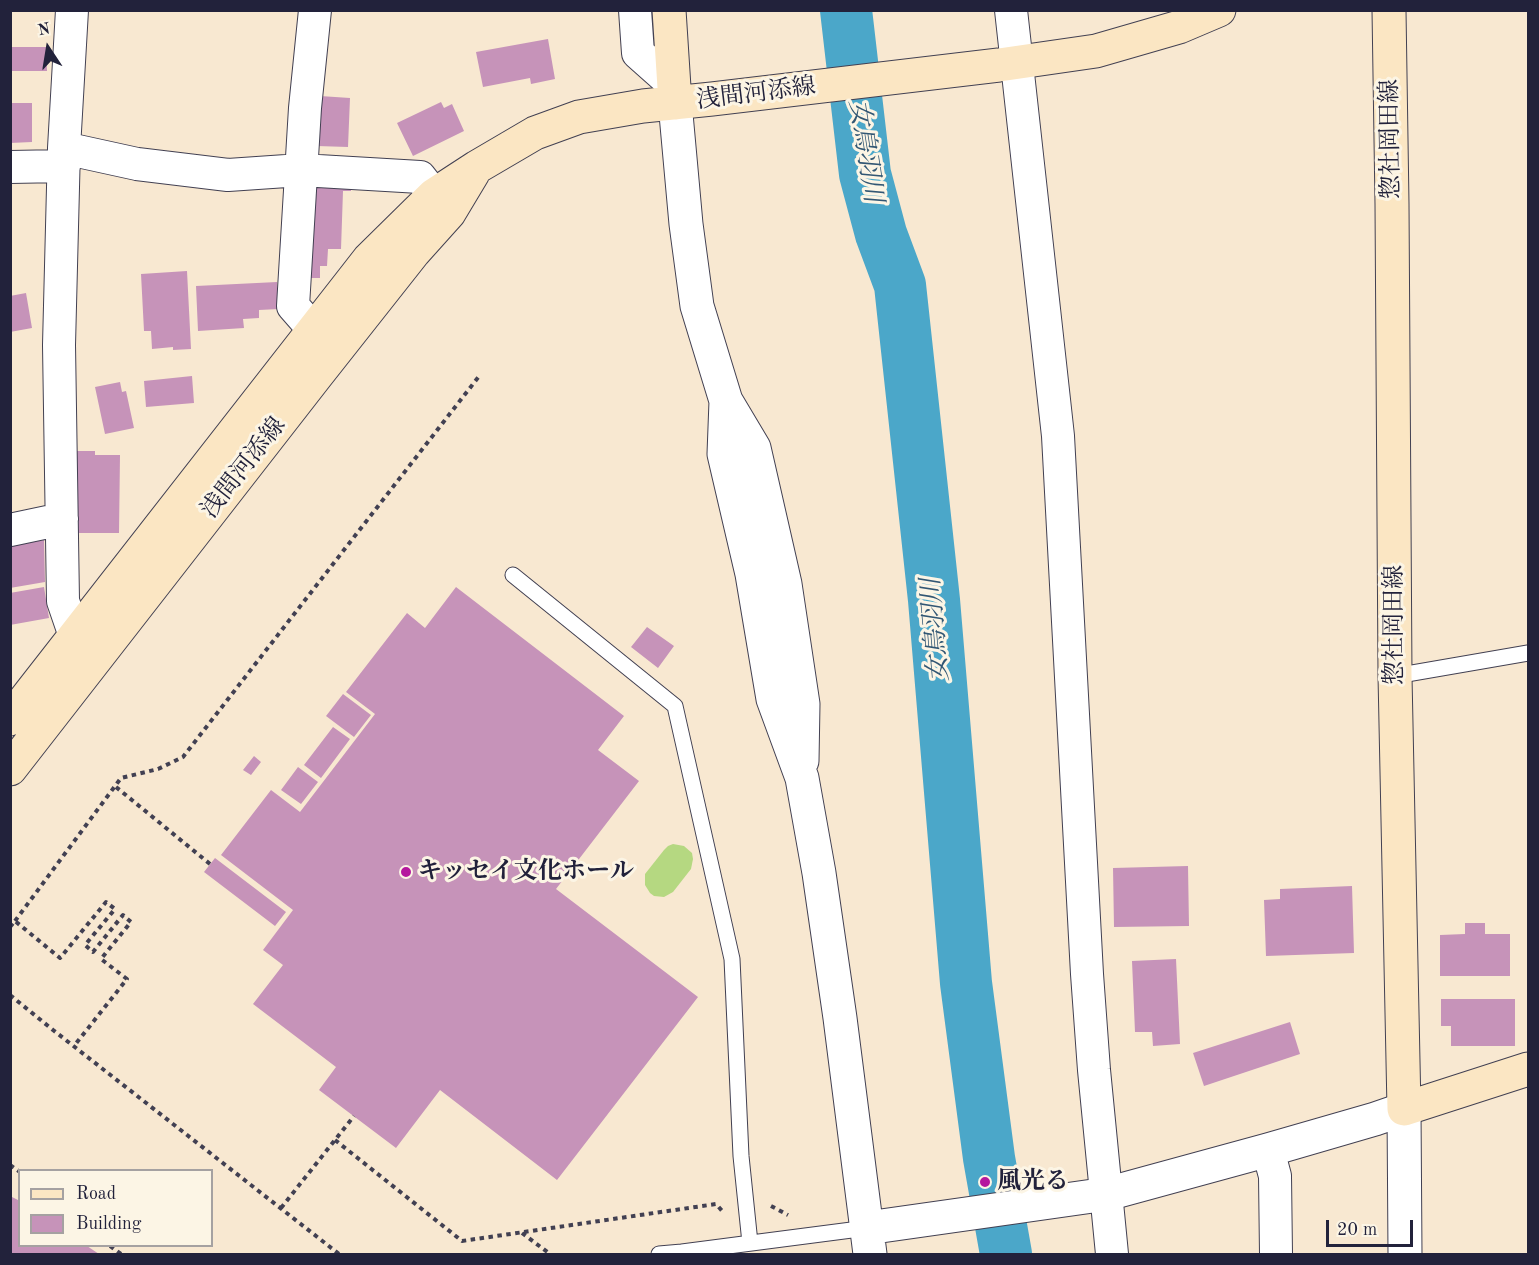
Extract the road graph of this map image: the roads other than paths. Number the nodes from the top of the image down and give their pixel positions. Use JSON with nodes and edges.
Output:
{"nodes":[{"id":1,"x":72,"y":10,"type":"edge"},
{"id":2,"x":315,"y":10,"type":"edge"},
{"id":3,"x":635,"y":10,"type":"edge"},
{"id":4,"x":669,"y":10,"type":"edge"},
{"id":5,"x":1011,"y":10,"type":"edge"},
{"id":6,"x":1219,"y":10,"type":"edge"},
{"id":7,"x":1389,"y":10,"type":"edge"},
{"id":8,"x":1008,"y":63,"type":"junction"},
{"id":9,"x":675,"y":94,"type":"junction"},
{"id":10,"x":64,"y":157,"type":"junction"},
{"id":11,"x":10,"y":167,"type":"edge"},
{"id":12,"x":477,"y":167,"type":"junction"},
{"id":13,"x":301,"y":170,"type":"junction"},
{"id":14,"x":434,"y":195,"type":"junction"},
{"id":15,"x":314,"y":330,"type":"junction"},
{"id":16,"x":62,"y":519,"type":"junction"},
{"id":17,"x":10,"y":530,"type":"edge"},
{"id":18,"x":513,"y":575,"type":"dead end"},
{"id":19,"x":75,"y":636,"type":"junction"},
{"id":20,"x":1528,"y":652,"type":"edge"},
{"id":21,"x":1395,"y":676,"type":"junction"},
{"id":22,"x":10,"y":719,"type":"edge"},
{"id":23,"x":10,"y":769,"type":"edge"},
{"id":24,"x":1528,"y":1069,"type":"edge"},
{"id":25,"x":1404,"y":1109,"type":"junction"},
{"id":26,"x":1268,"y":1150,"type":"junction"},
{"id":27,"x":1100,"y":1195,"type":"junction"},
{"id":28,"x":874,"y":1236,"type":"edge"},
{"id":29,"x":750,"y":1243,"type":"junction"},
{"id":30,"x":680,"y":1253,"type":"edge"},
{"id":31,"x":659,"y":1254,"type":"edge"},
{"id":32,"x":1112,"y":1254,"type":"edge"},
{"id":33,"x":1276,"y":1254,"type":"edge"},
{"id":34,"x":1405,"y":1254,"type":"edge"}],
"edges":[{"from":1,"to":10,"type":"street"},
{"from":2,"to":13,"type":"street"},
{"from":3,"to":9,"type":"street"},
{"from":4,"to":9,"type":"main road"},
{"from":5,"to":8,"type":"street"},
{"from":6,"to":8,"type":"main road","name":"浅間河添線"},
{"from":7,"to":21,"type":"main road","name":"惣社岡田線"},
{"from":8,"to":9,"type":"main road","name":"浅間河添線"},
{"from":8,"to":27,"type":"street"},
{"from":9,"to":12,"type":"main road","name":"浅間河添線"},
{"from":9,"to":28,"type":"street"},
{"from":10,"to":11,"type":"street"},
{"from":10,"to":13,"type":"street"},
{"from":10,"to":16,"type":"street"},
{"from":12,"to":14,"type":"main road","name":"浅間河添線"},
{"from":12,"to":23,"type":"main road","name":"浅間河添線"},
{"from":13,"to":14,"type":"street"},
{"from":13,"to":15,"type":"street"},
{"from":14,"to":15,"type":"main road","name":"浅間河添線"},
{"from":15,"to":19,"type":"main road","name":"浅間河添線"},
{"from":16,"to":17,"type":"street"},
{"from":16,"to":19,"type":"street"},
{"from":18,"to":29,"type":"lane"},
{"from":19,"to":22,"type":"main road","name":"浅間河添線"},
{"from":20,"to":21,"type":"lane"},
{"from":21,"to":25,"type":"main road","name":"惣社岡田線"},
{"from":24,"to":25,"type":"main road"},
{"from":25,"to":26,"type":"street"},
{"from":25,"to":34,"type":"street"},
{"from":26,"to":27,"type":"street"},
{"from":26,"to":33,"type":"street"},
{"from":27,"to":28,"type":"street"},
{"from":27,"to":32,"type":"street"},
{"from":28,"to":29,"type":"lane"},
{"from":29,"to":30,"type":"lane"},
{"from":30,"to":31,"type":"lane"}]}
